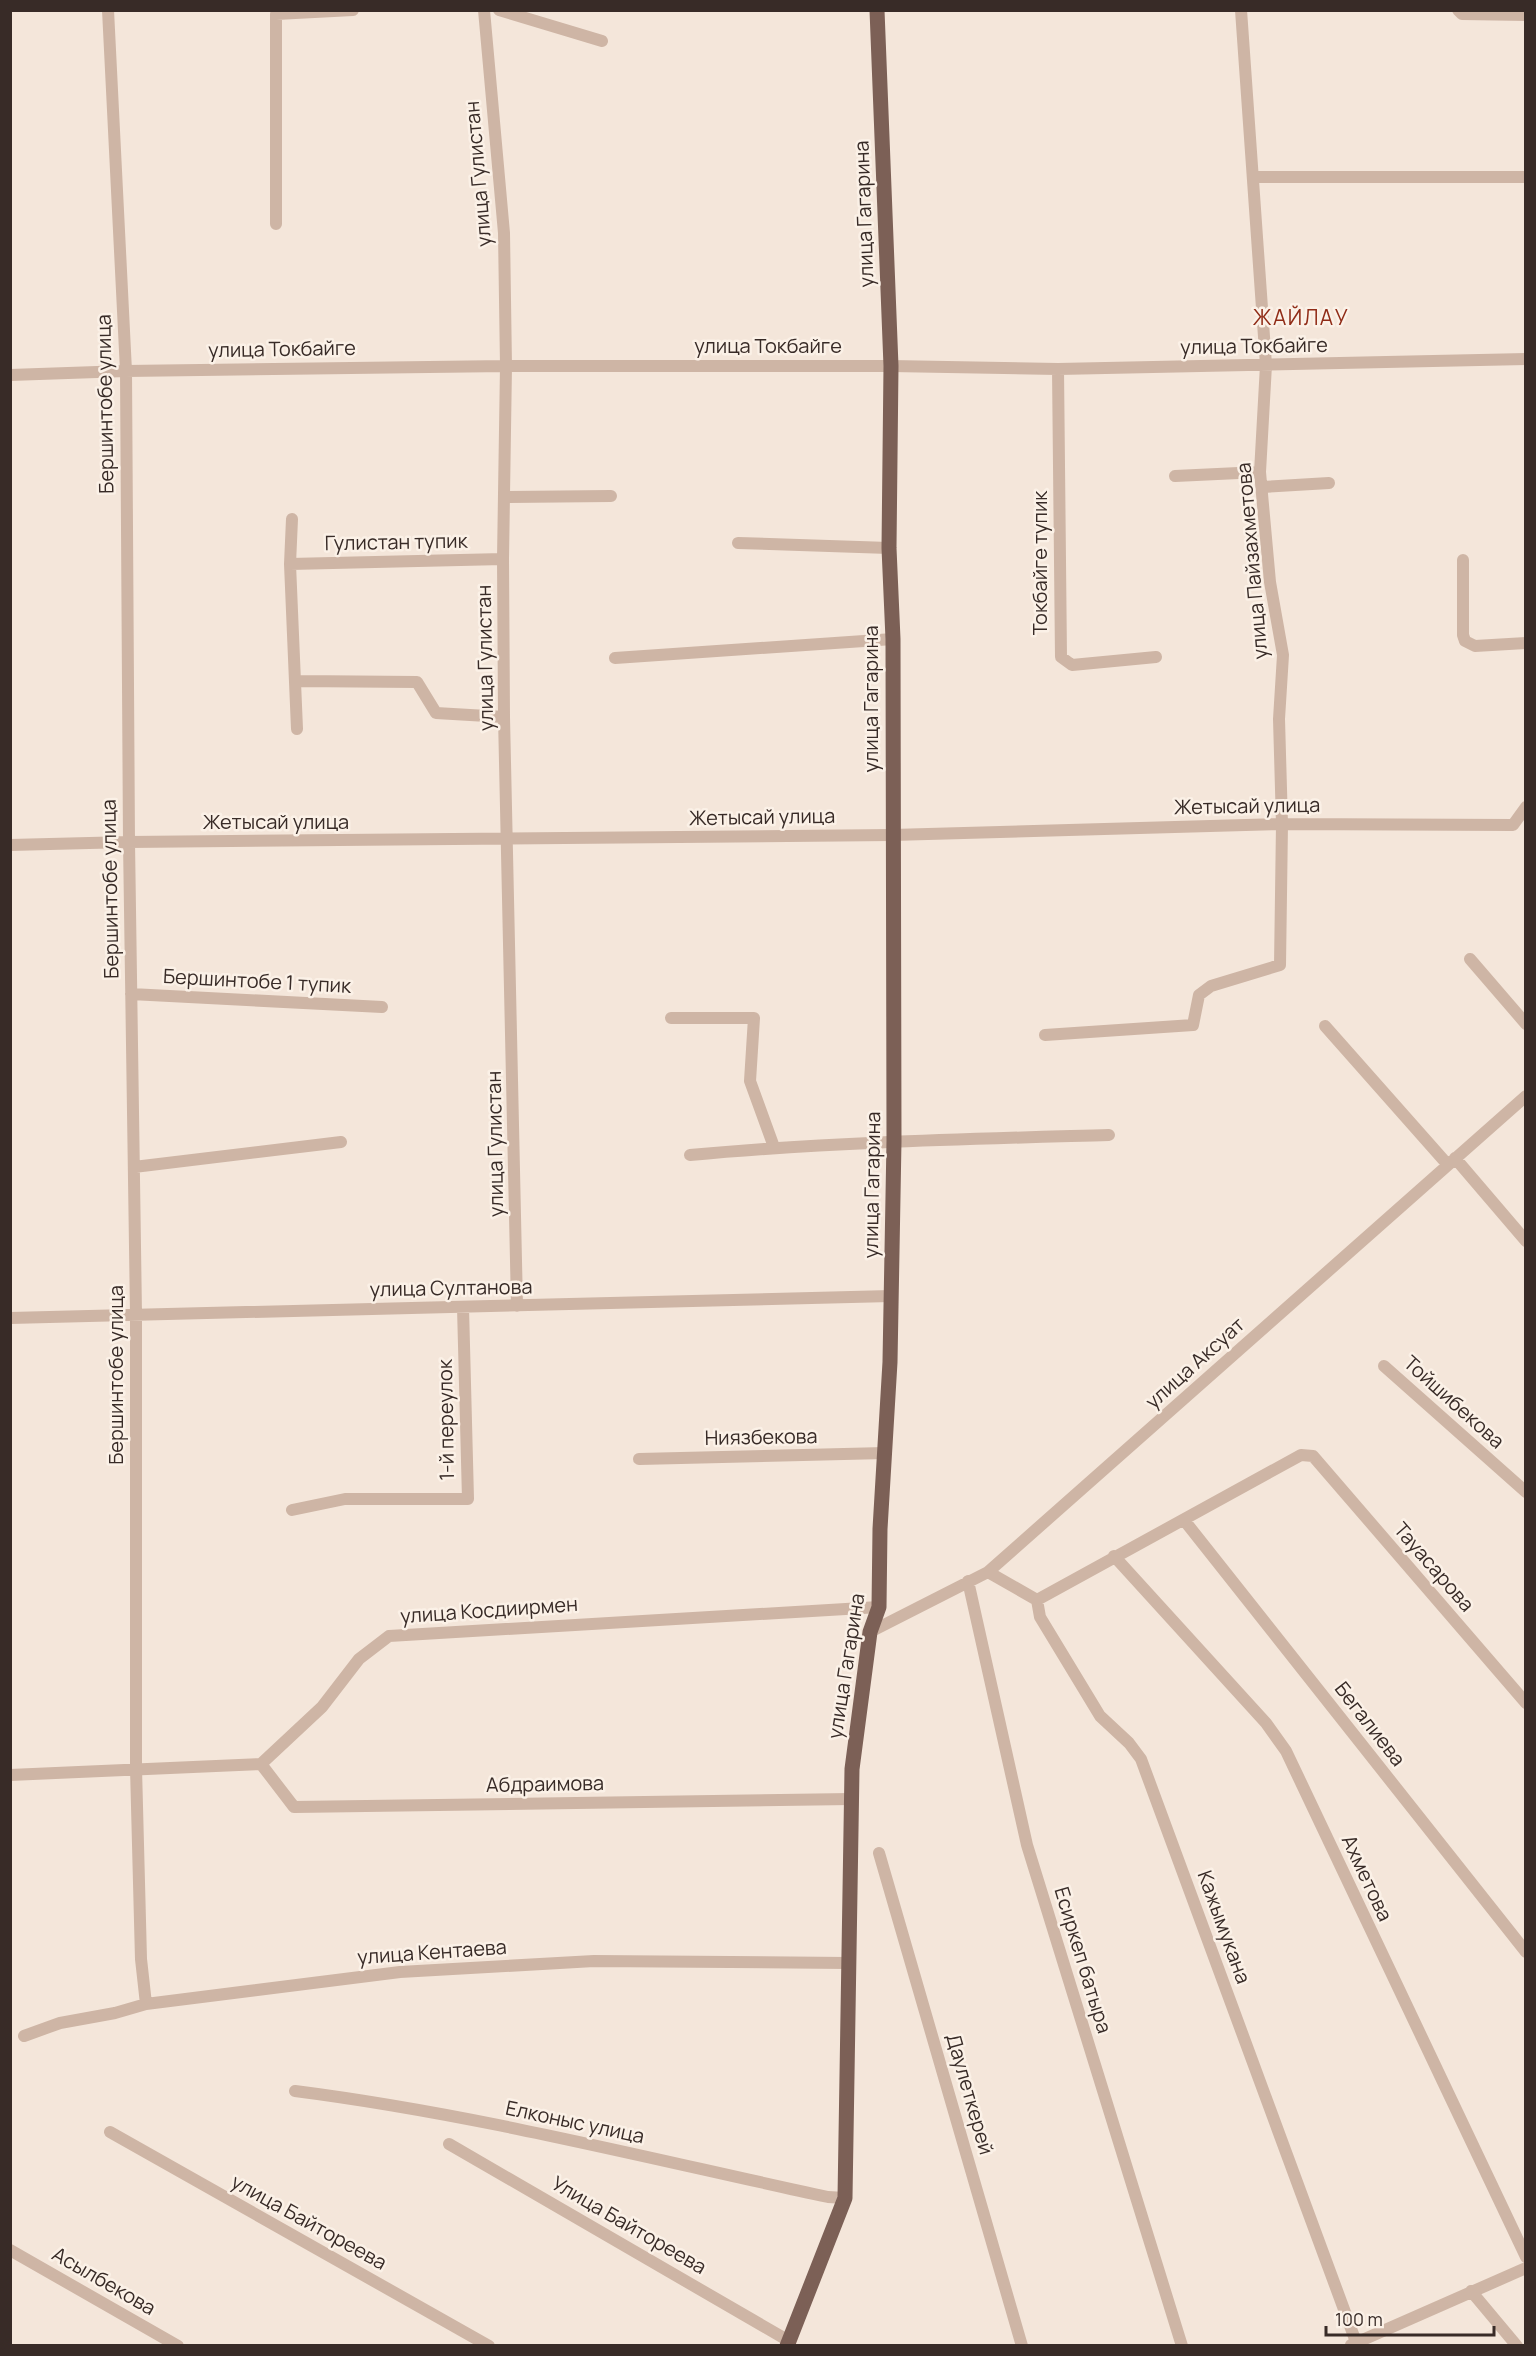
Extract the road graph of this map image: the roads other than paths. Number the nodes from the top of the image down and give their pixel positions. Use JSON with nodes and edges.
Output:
{"nodes":[{"id":1,"x":108,"y":10,"type":"edge"},
{"id":2,"x":353,"y":10,"type":"edge"},
{"id":3,"x":484,"y":10,"type":"edge"},
{"id":4,"x":499,"y":10,"type":"edge"},
{"id":5,"x":878,"y":10,"type":"edge"},
{"id":6,"x":1241,"y":10,"type":"edge"},
{"id":7,"x":1458,"y":10,"type":"edge"},
{"id":8,"x":1526,"y":15,"type":"edge"},
{"id":9,"x":602,"y":41,"type":"dead end"},
{"id":10,"x":1253,"y":177,"type":"junction"},
{"id":11,"x":1524,"y":177,"type":"edge"},
{"id":12,"x":276,"y":224,"type":"dead end"},
{"id":13,"x":1526,"y":359,"type":"edge"},
{"id":14,"x":1266,"y":365,"type":"junction"},
{"id":15,"x":506,"y":366,"type":"junction"},
{"id":16,"x":891,"y":366,"type":"junction"},
{"id":17,"x":1058,"y":369,"type":"junction"},
{"id":18,"x":126,"y":371,"type":"junction"},
{"id":19,"x":10,"y":375,"type":"edge"},
{"id":20,"x":1260,"y":472,"type":"junction"},
{"id":21,"x":1174,"y":476,"type":"dead end"},
{"id":22,"x":1329,"y":483,"type":"dead end"},
{"id":23,"x":1262,"y":487,"type":"junction"},
{"id":24,"x":611,"y":496,"type":"dead end"},
{"id":25,"x":504,"y":497,"type":"junction"},
{"id":26,"x":292,"y":519,"type":"dead end"},
{"id":27,"x":738,"y":543,"type":"dead end"},
{"id":28,"x":889,"y":548,"type":"junction"},
{"id":29,"x":503,"y":559,"type":"junction"},
{"id":30,"x":1463,"y":560,"type":"dead end"},
{"id":31,"x":290,"y":564,"type":"junction"},
{"id":32,"x":893,"y":639,"type":"junction"},
{"id":33,"x":1525,"y":647,"type":"edge"},
{"id":34,"x":1156,"y":657,"type":"dead end"},
{"id":35,"x":615,"y":658,"type":"dead end"},
{"id":36,"x":296,"y":681,"type":"junction"},
{"id":37,"x":504,"y":717,"type":"junction"},
{"id":38,"x":297,"y":729,"type":"dead end"},
{"id":39,"x":1526,"y":807,"type":"edge"},
{"id":40,"x":1282,"y":824,"type":"junction"},
{"id":41,"x":892,"y":835,"type":"junction"},
{"id":42,"x":508,"y":840,"type":"junction"},
{"id":43,"x":129,"y":842,"type":"junction"},
{"id":44,"x":10,"y":845,"type":"edge"},
{"id":45,"x":1470,"y":959,"type":"dead end"},
{"id":46,"x":131,"y":994,"type":"junction"},
{"id":47,"x":382,"y":1007,"type":"dead end"},
{"id":48,"x":671,"y":1018,"type":"dead end"},
{"id":49,"x":1526,"y":1024,"type":"edge"},
{"id":50,"x":1325,"y":1026,"type":"dead end"},
{"id":51,"x":1045,"y":1035,"type":"dead end"},
{"id":52,"x":1526,"y":1096,"type":"edge"},
{"id":53,"x":1109,"y":1135,"type":"dead end"},
{"id":54,"x":894,"y":1141,"type":"junction"},
{"id":55,"x":341,"y":1142,"type":"dead end"},
{"id":56,"x":774,"y":1147,"type":"junction"},
{"id":57,"x":690,"y":1155,"type":"dead end"},
{"id":58,"x":1451,"y":1162,"type":"junction"},
{"id":59,"x":134,"y":1167,"type":"junction"},
{"id":60,"x":1526,"y":1241,"type":"edge"},
{"id":61,"x":891,"y":1296,"type":"junction"},
{"id":62,"x":517,"y":1306,"type":"junction"},
{"id":63,"x":463,"y":1307,"type":"junction"},
{"id":64,"x":136,"y":1314,"type":"junction"},
{"id":65,"x":10,"y":1318,"type":"edge"},
{"id":66,"x":1384,"y":1366,"type":"dead end"},
{"id":67,"x":885,"y":1454,"type":"junction"},
{"id":68,"x":639,"y":1459,"type":"dead end"},
{"id":69,"x":1526,"y":1492,"type":"edge"},
{"id":70,"x":292,"y":1510,"type":"dead end"},
{"id":71,"x":1184,"y":1520,"type":"junction"},
{"id":72,"x":1114,"y":1556,"type":"junction"},
{"id":73,"x":988,"y":1572,"type":"junction"},
{"id":74,"x":968,"y":1581,"type":"junction"},
{"id":75,"x":1036,"y":1600,"type":"junction"},
{"id":76,"x":879,"y":1607,"type":"junction"},
{"id":77,"x":870,"y":1632,"type":"junction"},
{"id":78,"x":1526,"y":1703,"type":"edge"},
{"id":79,"x":261,"y":1764,"type":"junction"},
{"id":80,"x":136,"y":1768,"type":"junction"},
{"id":81,"x":10,"y":1775,"type":"edge"},
{"id":82,"x":850,"y":1799,"type":"junction"},
{"id":83,"x":879,"y":1853,"type":"dead end"},
{"id":84,"x":1526,"y":1952,"type":"edge"},
{"id":85,"x":848,"y":1963,"type":"junction"},
{"id":86,"x":146,"y":2004,"type":"junction"},
{"id":87,"x":24,"y":2036,"type":"dead end"},
{"id":88,"x":295,"y":2091,"type":"dead end"},
{"id":89,"x":110,"y":2132,"type":"dead end"},
{"id":90,"x":449,"y":2144,"type":"dead end"},
{"id":91,"x":845,"y":2198,"type":"junction"},
{"id":92,"x":10,"y":2250,"type":"edge"},
{"id":93,"x":1526,"y":2257,"type":"edge"},
{"id":94,"x":1526,"y":2268,"type":"edge"},
{"id":95,"x":1470,"y":2291,"type":"junction"},
{"id":96,"x":788,"y":2343,"type":"edge"},
{"id":97,"x":1353,"y":2344,"type":"edge"},
{"id":98,"x":178,"y":2346,"type":"edge"},
{"id":99,"x":489,"y":2346,"type":"edge"},
{"id":100,"x":1022,"y":2346,"type":"edge"},
{"id":101,"x":1182,"y":2346,"type":"edge"},
{"id":102,"x":1517,"y":2346,"type":"edge"}],
"edges":[{"from":1,"to":18,"type":"street","name":"Бершинтобе улица"},
{"from":2,"to":12,"type":"street"},
{"from":3,"to":15,"type":"street","name":"улица Гулистан"},
{"from":4,"to":9,"type":"street"},
{"from":5,"to":16,"type":"main road","name":"улица Гагарина"},
{"from":6,"to":10,"type":"street","name":"улица Пайзахметова"},
{"from":7,"to":8,"type":"street"},
{"from":10,"to":11,"type":"street"},
{"from":10,"to":14,"type":"street","name":"улица Пайзахметова"},
{"from":13,"to":14,"type":"street","name":"улица Токбайге"},
{"from":14,"to":17,"type":"street","name":"улица Токбайге"},
{"from":14,"to":20,"type":"street","name":"улица Пайзахметова"},
{"from":15,"to":16,"type":"street","name":"улица Токбайге"},
{"from":15,"to":18,"type":"street","name":"улица Токбайге"},
{"from":15,"to":25,"type":"street","name":"улица Гулистан"},
{"from":16,"to":17,"type":"street","name":"улица Токбайге"},
{"from":16,"to":28,"type":"main road","name":"улица Гагарина"},
{"from":17,"to":34,"type":"street","name":"Токбайге тупик"},
{"from":18,"to":19,"type":"street","name":"улица Токбайге"},
{"from":18,"to":43,"type":"street","name":"Бершинтобе улица"},
{"from":20,"to":21,"type":"street"},
{"from":20,"to":23,"type":"street","name":"улица Пайзахметова"},
{"from":22,"to":23,"type":"street"},
{"from":23,"to":40,"type":"street","name":"улица Пайзахметова"},
{"from":24,"to":25,"type":"street"},
{"from":25,"to":29,"type":"street","name":"улица Гулистан"},
{"from":26,"to":31,"type":"street"},
{"from":27,"to":28,"type":"street"},
{"from":28,"to":32,"type":"main road","name":"улица Гагарина"},
{"from":29,"to":31,"type":"street","name":"Гулистан тупик"},
{"from":29,"to":37,"type":"street","name":"улица Гулистан"},
{"from":30,"to":33,"type":"street"},
{"from":31,"to":36,"type":"street"},
{"from":32,"to":35,"type":"street"},
{"from":32,"to":41,"type":"main road","name":"улица Гагарина"},
{"from":36,"to":37,"type":"street"},
{"from":36,"to":38,"type":"street"},
{"from":37,"to":42,"type":"street","name":"улица Гулистан"},
{"from":39,"to":40,"type":"street","name":"Жетысай улица"},
{"from":40,"to":41,"type":"street","name":"Жетысай улица"},
{"from":40,"to":51,"type":"street","name":"улица Пайзахметова"},
{"from":41,"to":42,"type":"street","name":"Жетысай улица"},
{"from":41,"to":54,"type":"main road","name":"улица Гагарина"},
{"from":42,"to":43,"type":"street","name":"Жетысай улица"},
{"from":42,"to":62,"type":"street","name":"улица Гулистан"},
{"from":43,"to":44,"type":"street","name":"Жетысай улица"},
{"from":43,"to":46,"type":"street","name":"Бершинтобе улица"},
{"from":45,"to":49,"type":"street"},
{"from":46,"to":47,"type":"street","name":"Бершинтобе 1 тупик"},
{"from":46,"to":59,"type":"street","name":"Бершинтобе улица"},
{"from":48,"to":56,"type":"street"},
{"from":50,"to":58,"type":"street"},
{"from":52,"to":58,"type":"street","name":"улица Аксуат"},
{"from":53,"to":54,"type":"street"},
{"from":54,"to":56,"type":"street"},
{"from":54,"to":61,"type":"main road","name":"улица Гагарина"},
{"from":55,"to":59,"type":"street"},
{"from":56,"to":57,"type":"street"},
{"from":58,"to":60,"type":"street"},
{"from":58,"to":73,"type":"street","name":"улица Аксуат"},
{"from":59,"to":64,"type":"street","name":"Бершинтобе улица"},
{"from":61,"to":62,"type":"street","name":"улица Султанова"},
{"from":61,"to":67,"type":"main road","name":"улица Гагарина"},
{"from":62,"to":63,"type":"street","name":"улица Султанова"},
{"from":63,"to":64,"type":"street","name":"улица Султанова"},
{"from":63,"to":70,"type":"street","name":"1-й переулок"},
{"from":64,"to":65,"type":"street","name":"улица Султанова"},
{"from":64,"to":80,"type":"street","name":"Бершинтобе улица"},
{"from":66,"to":69,"type":"street","name":"Тойшибекова"},
{"from":67,"to":68,"type":"street","name":"Ниязбекова"},
{"from":67,"to":76,"type":"main road","name":"улица Гагарина"},
{"from":71,"to":72,"type":"street"},
{"from":71,"to":78,"type":"street","name":"Тауасарова"},
{"from":71,"to":84,"type":"street","name":"Бегалиева"},
{"from":72,"to":75,"type":"street"},
{"from":72,"to":93,"type":"street","name":"Ахметова"},
{"from":73,"to":74,"type":"street","name":"улица Аксуат"},
{"from":73,"to":75,"type":"street"},
{"from":74,"to":77,"type":"street","name":"улица Аксуат"},
{"from":74,"to":101,"type":"street","name":"Есиркеп батыра"},
{"from":75,"to":97,"type":"street","name":"Кажымукана"},
{"from":76,"to":77,"type":"main road","name":"улица Гагарина"},
{"from":76,"to":79,"type":"street","name":"улица Косдиирмен"},
{"from":77,"to":82,"type":"main road","name":"улица Гагарина"},
{"from":79,"to":80,"type":"street"},
{"from":79,"to":82,"type":"street","name":"Абдраимова"},
{"from":80,"to":81,"type":"street"},
{"from":80,"to":86,"type":"street","name":"Бершинтобе улица"},
{"from":82,"to":85,"type":"main road","name":"улица Гагарина"},
{"from":83,"to":100,"type":"street","name":"Даулеткерей"},
{"from":85,"to":86,"type":"street","name":"улица Кентаева"},
{"from":85,"to":91,"type":"main road","name":"улица Гагарина"},
{"from":86,"to":87,"type":"street","name":"улица Кентаева"},
{"from":88,"to":91,"type":"street","name":"Елконыс улица"},
{"from":89,"to":99,"type":"street","name":"улица Байтореева"},
{"from":90,"to":96,"type":"street","name":"Улица Байтореева"},
{"from":91,"to":96,"type":"main road","name":"улица Гагарина"},
{"from":92,"to":98,"type":"street","name":"Асылбекова"},
{"from":94,"to":95,"type":"street"},
{"from":95,"to":97,"type":"street"},
{"from":95,"to":102,"type":"street"}]}
